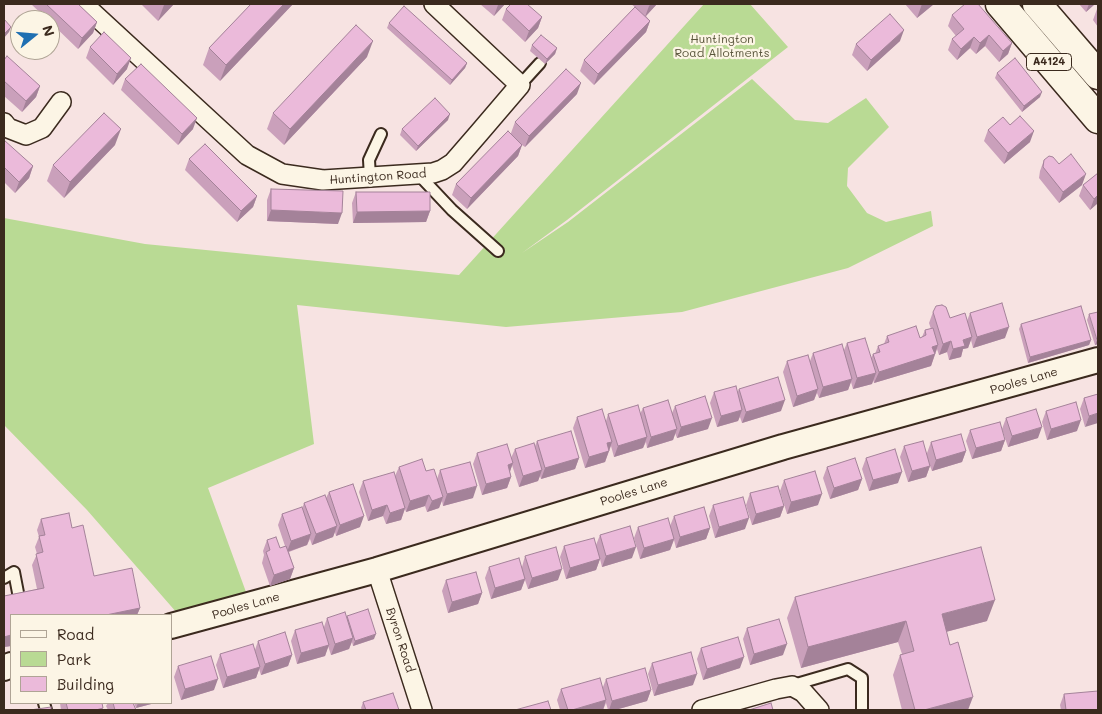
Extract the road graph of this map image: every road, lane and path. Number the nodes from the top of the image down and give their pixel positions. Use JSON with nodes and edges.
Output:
{"nodes":[{"id":1,"x":83,"y":4,"type":"edge"},
{"id":2,"x":434,"y":4,"type":"edge"},
{"id":3,"x":1000,"y":4,"type":"edge"},
{"id":4,"x":1037,"y":4,"type":"edge"},
{"id":5,"x":540,"y":63,"type":"dead end"},
{"id":6,"x":1098,"y":75,"type":"edge"},
{"id":7,"x":520,"y":85,"type":"junction"},
{"id":8,"x":61,"y":102,"type":"dead end"},
{"id":9,"x":1098,"y":119,"type":"edge"},
{"id":10,"x":4,"y":123,"type":"edge"},
{"id":11,"x":381,"y":134,"type":"dead end"},
{"id":12,"x":419,"y":175,"type":"junction"},
{"id":13,"x":370,"y":178,"type":"junction"},
{"id":14,"x":498,"y":251,"type":"dead end"},
{"id":15,"x":1098,"y":360,"type":"edge"},
{"id":16,"x":377,"y":570,"type":"junction"},
{"id":17,"x":4,"y":578,"type":"edge"},
{"id":18,"x":20,"y":603,"type":"edge"},
{"id":19,"x":172,"y":626,"type":"edge"},
{"id":20,"x":792,"y":686,"type":"junction"},
{"id":21,"x":422,"y":710,"type":"edge"},
{"id":22,"x":702,"y":710,"type":"edge"},
{"id":23,"x":818,"y":710,"type":"edge"},
{"id":24,"x":862,"y":710,"type":"edge"}],
"edges":[{"from":1,"to":13,"type":"street","name":"Huntington Road"},
{"from":2,"to":7,"type":"street"},
{"from":3,"to":9,"type":"main road","number":"A4124"},
{"from":4,"to":6,"type":"main road","number":"A4124"},
{"from":5,"to":7,"type":"lane"},
{"from":7,"to":12,"type":"street","name":"Huntington Road"},
{"from":8,"to":10,"type":"street"},
{"from":11,"to":13,"type":"lane"},
{"from":12,"to":13,"type":"street","name":"Huntington Road"},
{"from":12,"to":14,"type":"lane"},
{"from":15,"to":16,"type":"street","name":"Pooles Lane"},
{"from":16,"to":19,"type":"street","name":"Pooles Lane"},
{"from":16,"to":21,"type":"street","name":"Byron Road"},
{"from":17,"to":18,"type":"lane"},
{"from":20,"to":22,"type":"street"},
{"from":20,"to":23,"type":"street"},
{"from":20,"to":24,"type":"lane"}]}
